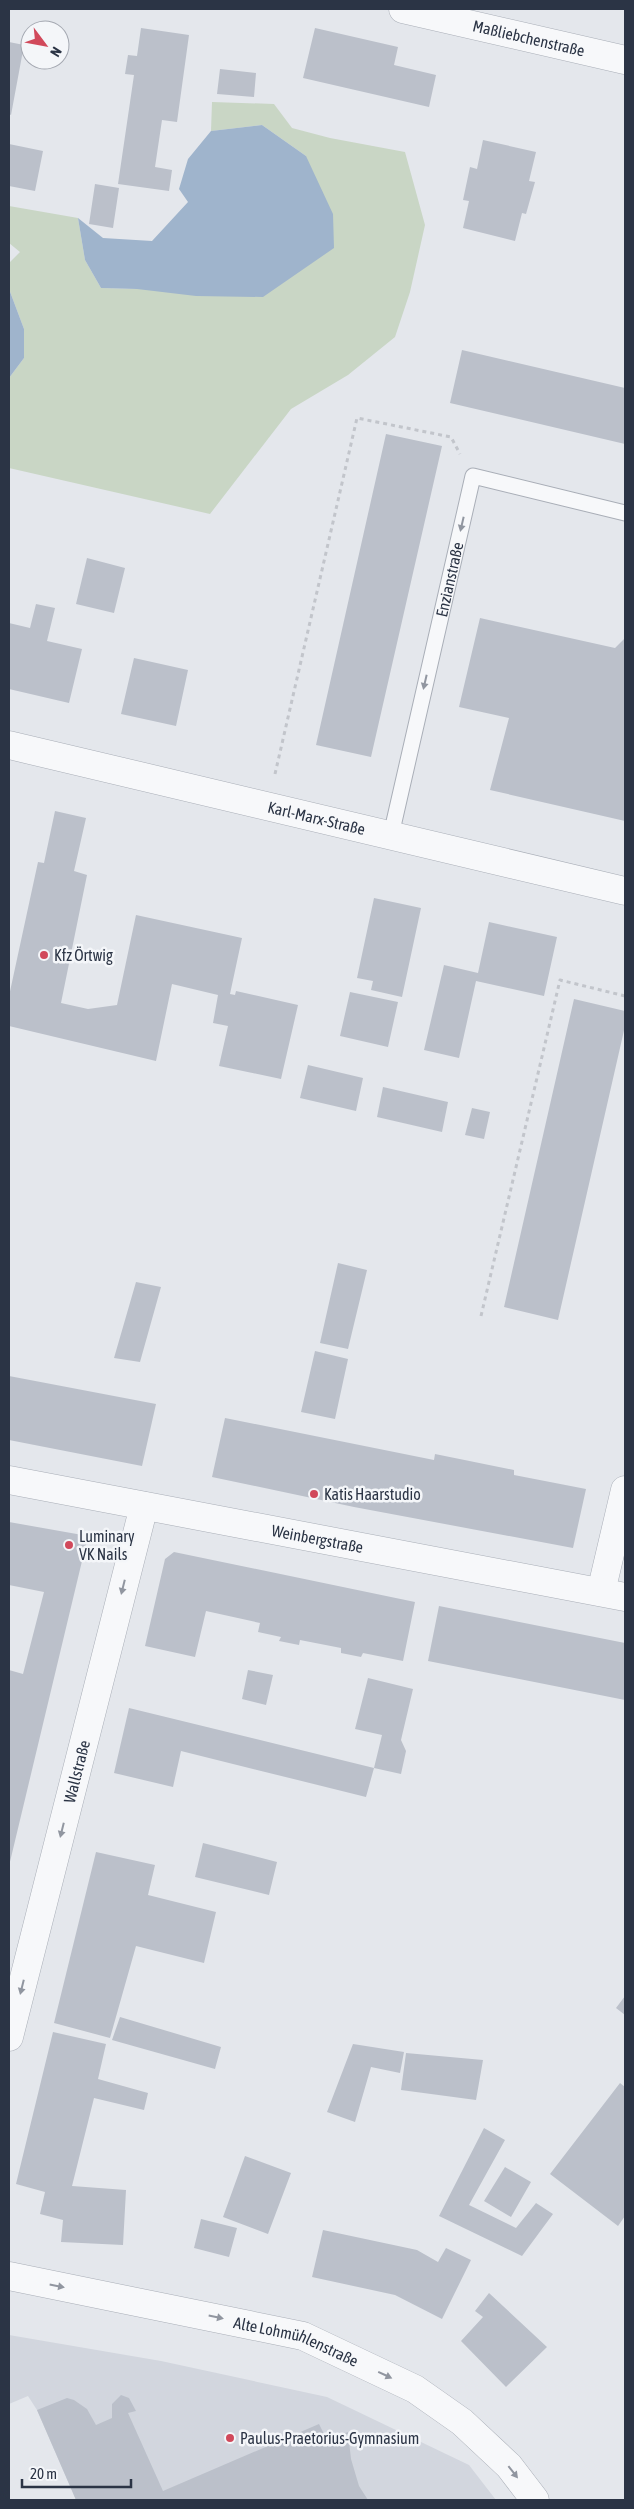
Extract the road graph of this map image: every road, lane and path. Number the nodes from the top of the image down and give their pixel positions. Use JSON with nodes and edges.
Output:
{"nodes":[{"id":1,"x":403,"y":9,"type":"edge"},
{"id":2,"x":625,"y":60,"type":"edge"},
{"id":3,"x":473,"y":476,"type":"junction"},
{"id":4,"x":625,"y":513,"type":"edge"},
{"id":5,"x":9,"y":745,"type":"edge"},
{"id":6,"x":275,"y":777,"type":"dead end"},
{"id":7,"x":391,"y":835,"type":"junction"},
{"id":8,"x":625,"y":891,"type":"edge"},
{"id":9,"x":625,"y":996,"type":"edge"},
{"id":10,"x":481,"y":1316,"type":"dead end"},
{"id":11,"x":9,"y":1480,"type":"edge"},
{"id":12,"x":625,"y":1490,"type":"edge"},
{"id":13,"x":144,"y":1506,"type":"junction"},
{"id":14,"x":613,"y":1594,"type":"edge"},
{"id":15,"x":9,"y":2038,"type":"edge"},
{"id":16,"x":9,"y":2276,"type":"edge"},
{"id":17,"x":535,"y":2500,"type":"edge"}],
"edges":[{"from":1,"to":2,"type":"street","name":"Maßliebchenstraße"},
{"from":3,"to":4,"type":"lane"},
{"from":3,"to":6,"type":"path"},
{"from":3,"to":7,"type":"lane","name":"Enzianstraße","one_way":true},
{"from":5,"to":7,"type":"street","name":"Karl-Marx-Straße"},
{"from":7,"to":8,"type":"street","name":"Karl-Marx-Straße"},
{"from":9,"to":10,"type":"path"},
{"from":11,"to":13,"type":"street","name":"Weinbergstraße"},
{"from":12,"to":14,"type":"street"},
{"from":13,"to":14,"type":"street","name":"Weinbergstraße"},
{"from":13,"to":15,"type":"street","name":"Wallstraße","one_way":true},
{"from":16,"to":17,"type":"street","name":"Alte Lohmühlenstraße","one_way":true}]}
